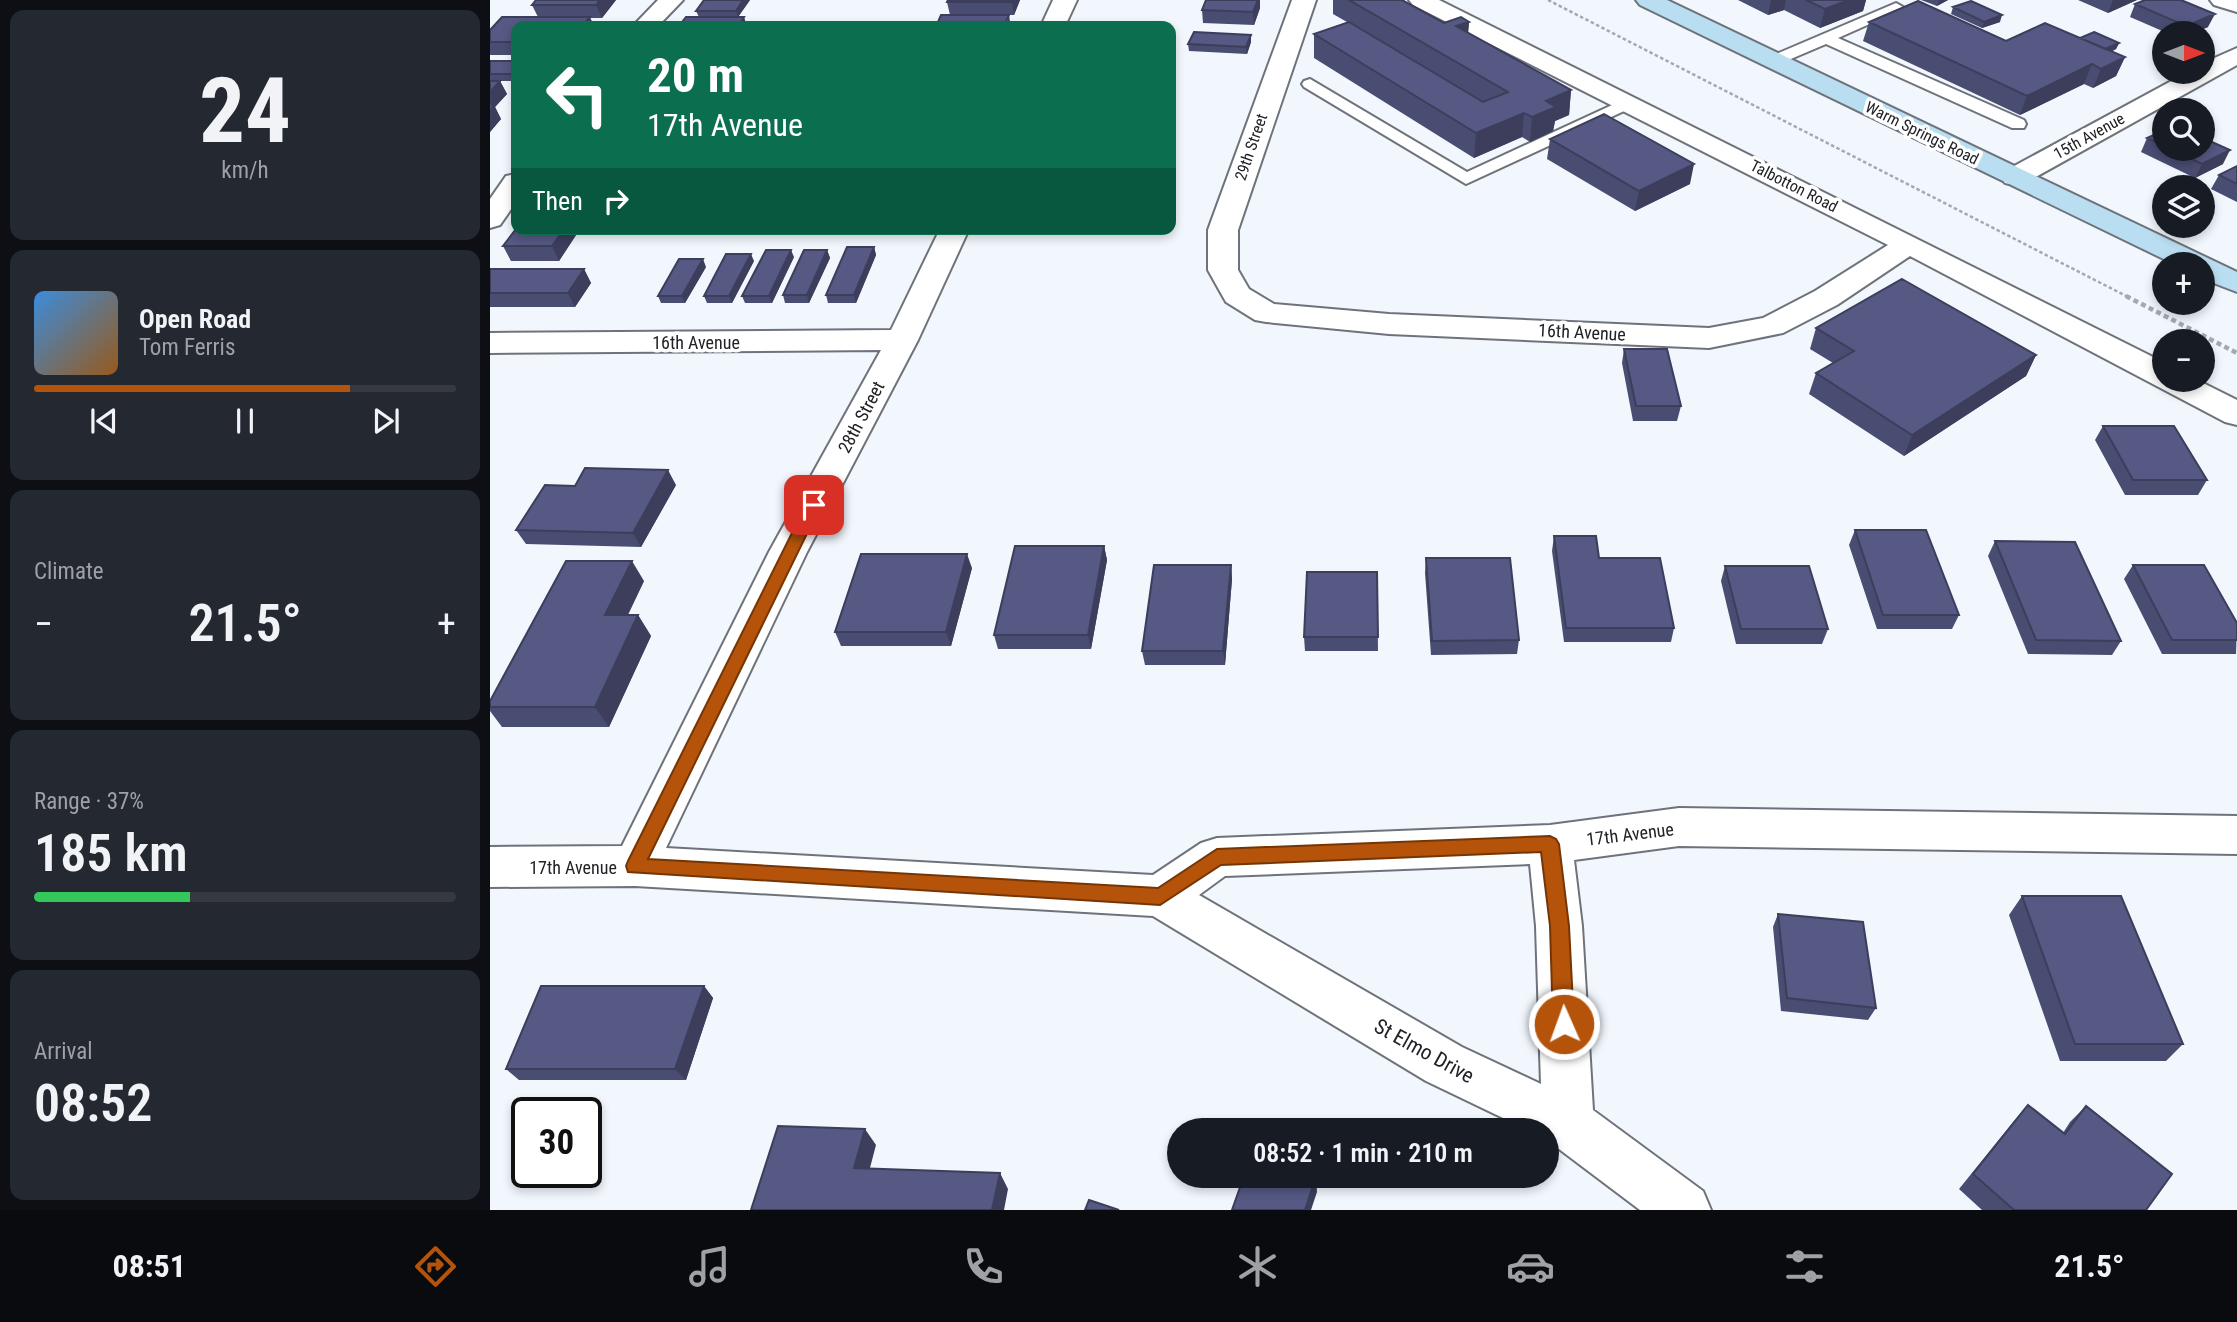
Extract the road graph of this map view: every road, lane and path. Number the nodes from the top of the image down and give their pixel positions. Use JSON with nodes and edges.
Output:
{"nodes":[{"id":1,"x":671,"y":0,"type":"edge"},
{"id":2,"x":1065,"y":0,"type":"edge"},
{"id":3,"x":1304,"y":0,"type":"edge"},
{"id":4,"x":1421,"y":0,"type":"edge"},
{"id":5,"x":1548,"y":0,"type":"edge"},
{"id":6,"x":1648,"y":0,"type":"edge"},
{"id":7,"x":2222,"y":0,"type":"edge"},
{"id":8,"x":1902,"y":4,"type":"edge"},
{"id":9,"x":2237,"y":5,"type":"edge"},
{"id":10,"x":650,"y":21,"type":"edge"},
{"id":11,"x":1054,"y":21,"type":"edge"},
{"id":12,"x":1826,"y":38,"type":"junction"},
{"id":13,"x":2237,"y":55,"type":"edge"},
{"id":14,"x":1773,"y":61,"type":"junction"},
{"id":15,"x":1310,"y":84,"type":"dead end"},
{"id":16,"x":1629,"y":103,"type":"junction"},
{"id":17,"x":2018,"y":124,"type":"edge"},
{"id":18,"x":2015,"y":177,"type":"junction"},
{"id":19,"x":511,"y":189,"type":"edge"},
{"id":20,"x":490,"y":219,"type":"edge"},
{"id":21,"x":952,"y":235,"type":"edge"},
{"id":22,"x":1909,"y":244,"type":"junction"},
{"id":23,"x":2172,"y":252,"type":"edge"},
{"id":24,"x":2215,"y":273,"type":"edge"},
{"id":25,"x":2237,"y":283,"type":"edge"},
{"id":26,"x":1237,"y":295,"type":"joint"},
{"id":27,"x":902,"y":340,"type":"junction"},
{"id":28,"x":490,"y":343,"type":"edge"},
{"id":29,"x":2237,"y":353,"type":"edge"},
{"id":30,"x":2152,"y":369,"type":"edge"},
{"id":31,"x":2194,"y":392,"type":"edge"},
{"id":32,"x":2237,"y":414,"type":"edge"},
{"id":33,"x":2237,"y":835,"type":"edge"},
{"id":34,"x":1550,"y":844,"type":"junction"},
{"id":35,"x":635,"y":866,"type":"junction"},
{"id":36,"x":490,"y":867,"type":"edge"},
{"id":37,"x":1160,"y":896,"type":"junction"},
{"id":38,"x":1568,"y":1123,"type":"junction"},
{"id":39,"x":1684,"y":1210,"type":"edge"}],
"edges":[{"from":1,"to":10,"type":"street"},
{"from":2,"to":11,"type":"street"},
{"from":3,"to":26,"type":"street","name":"29th Street"},
{"from":4,"to":16,"type":"street","name":"Talbotton Road"},
{"from":5,"to":29,"type":"path"},
{"from":6,"to":14,"type":"main road","name":"Warm Springs Road"},
{"from":7,"to":9,"type":"street"},
{"from":8,"to":12,"type":"lane"},
{"from":12,"to":14,"type":"lane"},
{"from":12,"to":17,"type":"lane"},
{"from":13,"to":18,"type":"street","name":"15th Avenue"},
{"from":14,"to":18,"type":"main road","name":"Warm Springs Road"},
{"from":15,"to":16,"type":"lane"},
{"from":16,"to":22,"type":"street","name":"Talbotton Road"},
{"from":18,"to":23,"type":"main road","name":"Warm Springs Road"},
{"from":19,"to":20,"type":"street"},
{"from":21,"to":27,"type":"street","name":"28th Street"},
{"from":22,"to":26,"type":"street","name":"16th Avenue"},
{"from":22,"to":30,"type":"street","name":"Talbotton Road"},
{"from":24,"to":25,"type":"main road"},
{"from":27,"to":28,"type":"street","name":"16th Avenue"},
{"from":27,"to":35,"type":"street","name":"28th Street"},
{"from":31,"to":32,"type":"street"},
{"from":33,"to":34,"type":"street","name":"17th Avenue"},
{"from":34,"to":37,"type":"street","name":"17th Avenue"},
{"from":34,"to":38,"type":"street"},
{"from":35,"to":36,"type":"street","name":"17th Avenue"},
{"from":35,"to":37,"type":"street","name":"17th Avenue"},
{"from":37,"to":38,"type":"street","name":"St Elmo Drive"},
{"from":38,"to":39,"type":"street","name":"St Elmo Drive"}]}
